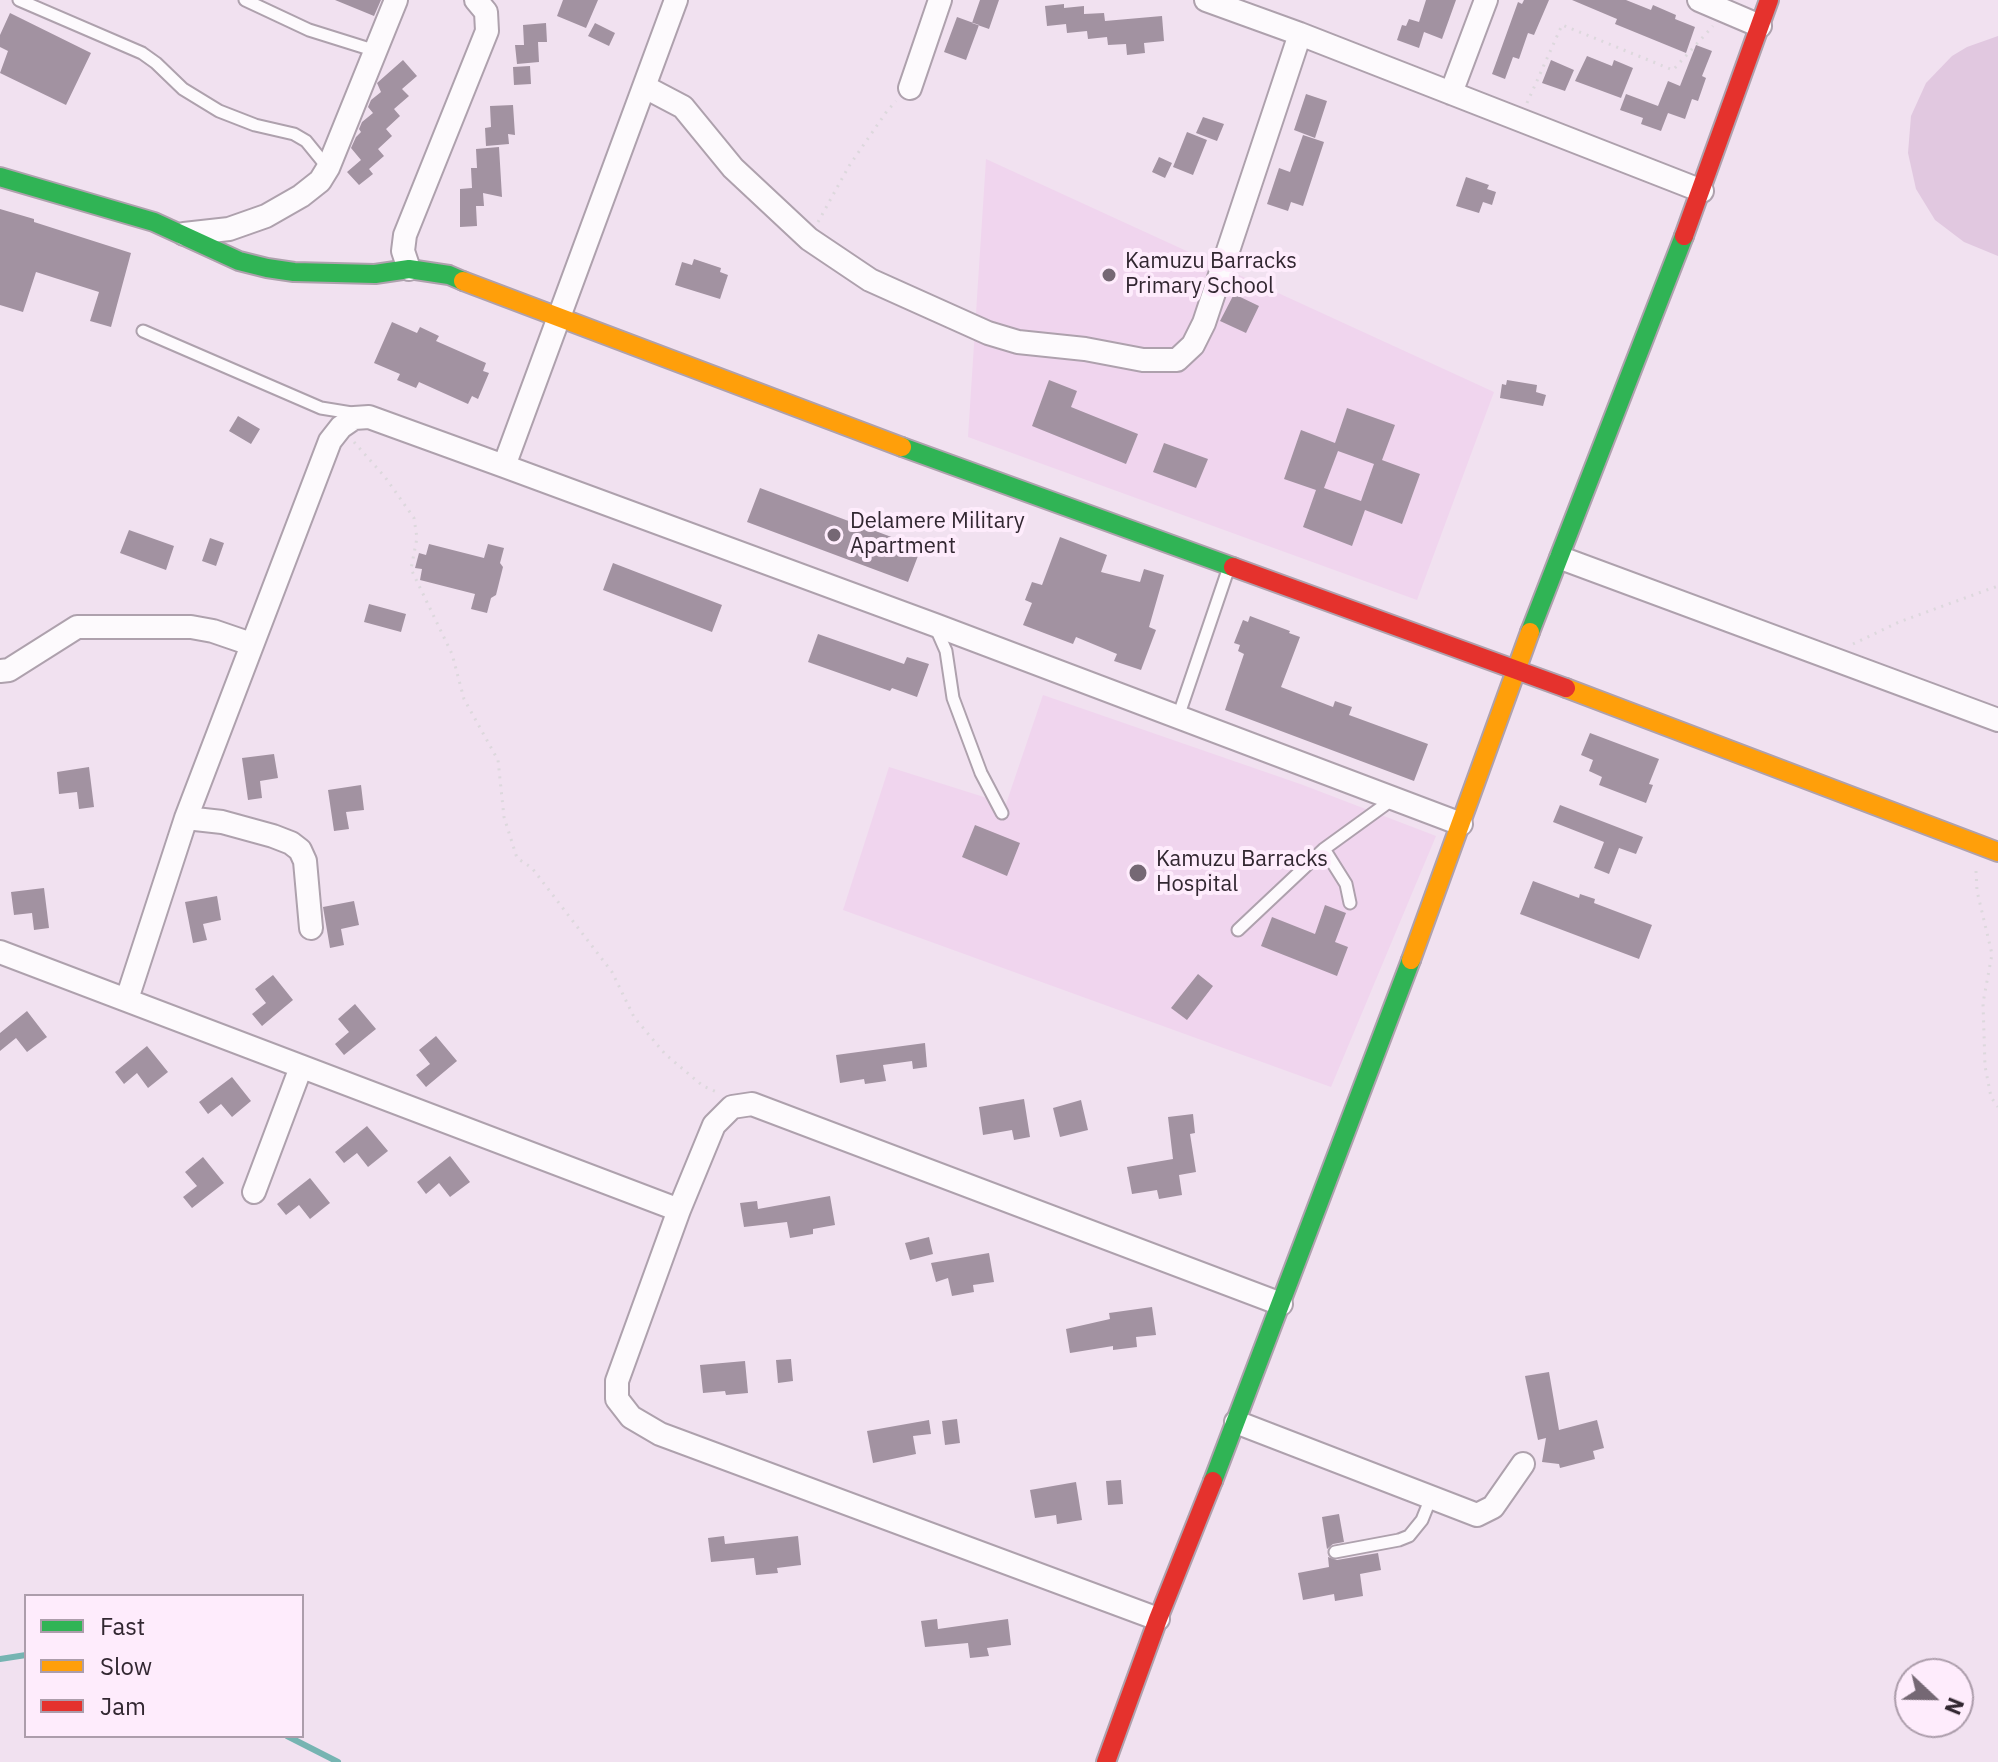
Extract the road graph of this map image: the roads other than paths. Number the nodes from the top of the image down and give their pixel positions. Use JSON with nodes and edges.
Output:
{"nodes":[{"id":1,"x":19,"y":0,"type":"edge"},
{"id":2,"x":245,"y":0,"type":"edge"},
{"id":3,"x":396,"y":0,"type":"edge"},
{"id":4,"x":476,"y":0,"type":"edge"},
{"id":5,"x":676,"y":0,"type":"edge"},
{"id":6,"x":940,"y":0,"type":"edge"},
{"id":7,"x":1206,"y":0,"type":"edge"},
{"id":8,"x":1486,"y":0,"type":"edge"},
{"id":9,"x":1699,"y":0,"type":"edge"},
{"id":10,"x":1769,"y":0,"type":"edge"},
{"id":11,"x":1760,"y":26,"type":"junction"},
{"id":12,"x":1300,"y":34,"type":"junction"},
{"id":13,"x":376,"y":51,"type":"junction"},
{"id":14,"x":645,"y":87,"type":"junction"},
{"id":15,"x":910,"y":88,"type":"road end"},
{"id":16,"x":1451,"y":93,"type":"junction"},
{"id":17,"x":328,"y":168,"type":"junction"},
{"id":18,"x":0,"y":177,"type":"edge"},
{"id":19,"x":1702,"y":191,"type":"junction"},
{"id":20,"x":184,"y":234,"type":"junction"},
{"id":21,"x":409,"y":269,"type":"junction"},
{"id":22,"x":559,"y":319,"type":"junction"},
{"id":23,"x":143,"y":331,"type":"dead end"},
{"id":24,"x":369,"y":417,"type":"junction"},
{"id":25,"x":504,"y":466,"type":"junction"},
{"id":26,"x":1561,"y":558,"type":"junction"},
{"id":27,"x":1230,"y":566,"type":"junction"},
{"id":28,"x":935,"y":625,"type":"junction"},
{"id":29,"x":251,"y":644,"type":"junction"},
{"id":30,"x":1516,"y":669,"type":"junction"},
{"id":31,"x":0,"y":671,"type":"edge"},
{"id":32,"x":1178,"y":717,"type":"junction"},
{"id":33,"x":1998,"y":720,"type":"edge"},
{"id":34,"x":1393,"y":799,"type":"junction"},
{"id":35,"x":1002,"y":813,"type":"dead end"},
{"id":36,"x":186,"y":818,"type":"junction"},
{"id":37,"x":1461,"y":824,"type":"junction"},
{"id":38,"x":1324,"y":849,"type":"junction"},
{"id":39,"x":1998,"y":852,"type":"edge"},
{"id":40,"x":1350,"y":903,"type":"dead end"},
{"id":41,"x":311,"y":928,"type":"dead end"},
{"id":42,"x":1238,"y":930,"type":"dead end"},
{"id":43,"x":0,"y":952,"type":"edge"},
{"id":44,"x":127,"y":999,"type":"junction"},
{"id":45,"x":301,"y":1067,"type":"junction"},
{"id":46,"x":254,"y":1192,"type":"dead end"},
{"id":47,"x":679,"y":1210,"type":"junction"},
{"id":48,"x":1281,"y":1304,"type":"junction"},
{"id":49,"x":1236,"y":1422,"type":"junction"},
{"id":50,"x":1523,"y":1464,"type":"dead end"},
{"id":51,"x":1430,"y":1500,"type":"junction"},
{"id":52,"x":1335,"y":1552,"type":"dead end"},
{"id":53,"x":1158,"y":1619,"type":"junction"},
{"id":54,"x":1106,"y":1762,"type":"edge"}],
"edges":[{"from":1,"to":17,"type":"lane"},
{"from":2,"to":13,"type":"lane"},
{"from":3,"to":13,"type":"street"},
{"from":4,"to":21,"type":"street"},
{"from":5,"to":14,"type":"street"},
{"from":6,"to":15,"type":"street"},
{"from":7,"to":12,"type":"street"},
{"from":8,"to":16,"type":"street"},
{"from":9,"to":11,"type":"street"},
{"from":10,"to":11,"type":"street"},
{"from":11,"to":19,"type":"street"},
{"from":12,"to":14,"type":"street"},
{"from":12,"to":16,"type":"street"},
{"from":13,"to":17,"type":"street"},
{"from":14,"to":22,"type":"street"},
{"from":16,"to":19,"type":"street"},
{"from":17,"to":20,"type":"street"},
{"from":18,"to":20,"type":"street"},
{"from":19,"to":26,"type":"street"},
{"from":20,"to":21,"type":"street"},
{"from":21,"to":22,"type":"street"},
{"from":22,"to":25,"type":"street"},
{"from":22,"to":27,"type":"street"},
{"from":23,"to":24,"type":"lane"},
{"from":24,"to":25,"type":"street"},
{"from":24,"to":29,"type":"street"},
{"from":25,"to":28,"type":"street"},
{"from":26,"to":30,"type":"street"},
{"from":26,"to":33,"type":"street"},
{"from":27,"to":30,"type":"street"},
{"from":27,"to":32,"type":"lane"},
{"from":28,"to":32,"type":"street"},
{"from":28,"to":35,"type":"lane"},
{"from":29,"to":31,"type":"street"},
{"from":29,"to":36,"type":"street"},
{"from":30,"to":37,"type":"street"},
{"from":30,"to":39,"type":"street"},
{"from":32,"to":34,"type":"street"},
{"from":34,"to":37,"type":"street"},
{"from":34,"to":38,"type":"lane"},
{"from":36,"to":41,"type":"street"},
{"from":36,"to":44,"type":"street"},
{"from":37,"to":48,"type":"street"},
{"from":38,"to":40,"type":"lane"},
{"from":38,"to":42,"type":"lane"},
{"from":43,"to":44,"type":"street"},
{"from":44,"to":45,"type":"street"},
{"from":45,"to":46,"type":"street"},
{"from":45,"to":47,"type":"street"},
{"from":47,"to":48,"type":"street"},
{"from":47,"to":53,"type":"street"},
{"from":48,"to":49,"type":"street"},
{"from":49,"to":51,"type":"street"},
{"from":49,"to":53,"type":"street"},
{"from":50,"to":51,"type":"street"},
{"from":51,"to":52,"type":"lane"},
{"from":53,"to":54,"type":"street"}]}
